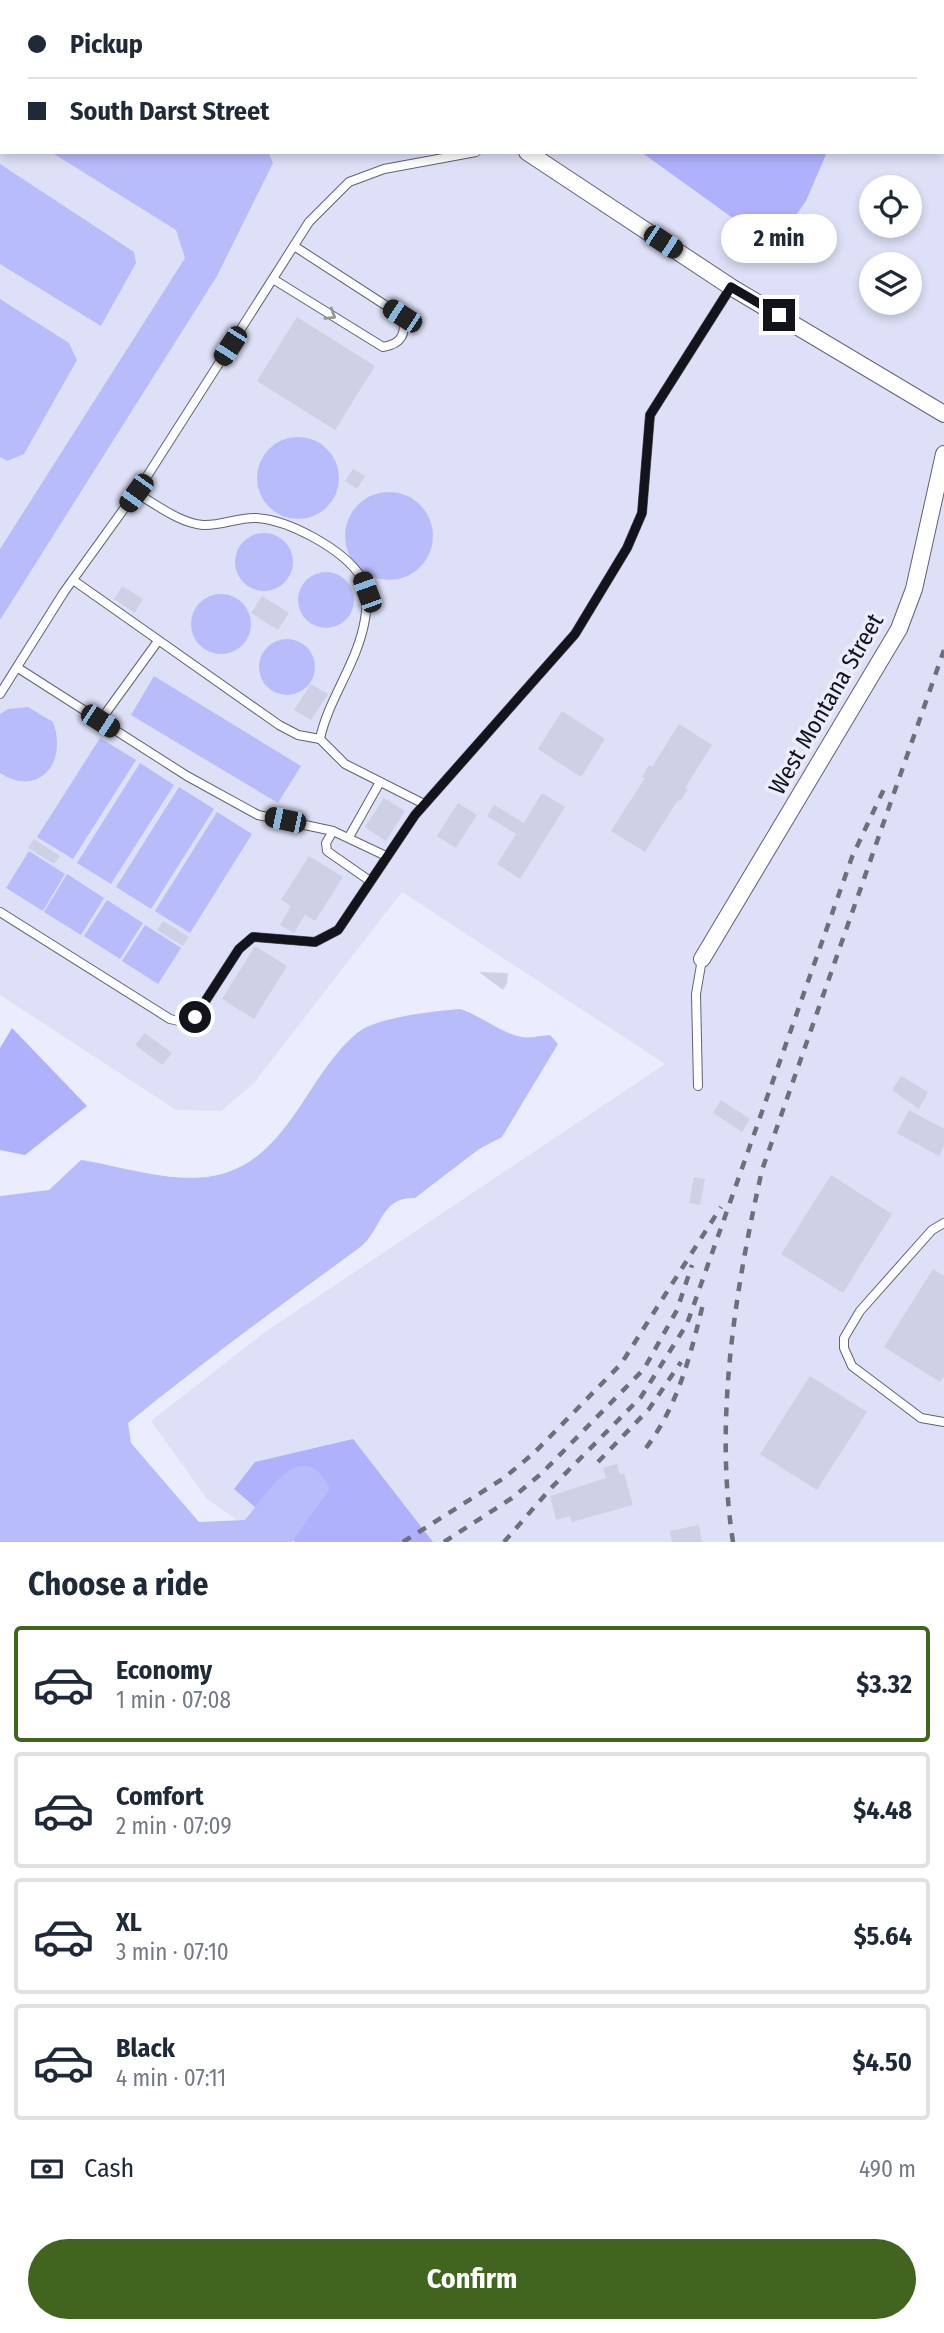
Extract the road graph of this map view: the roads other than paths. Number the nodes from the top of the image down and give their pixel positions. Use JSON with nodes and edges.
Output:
{"nodes":[{"id":1,"x":464,"y":154,"type":"edge"},
{"id":2,"x":530,"y":154,"type":"edge"},
{"id":3,"x":294,"y":246,"type":"junction"},
{"id":4,"x":273,"y":279,"type":"junction"},
{"id":5,"x":731,"y":287,"type":"junction"},
{"id":6,"x":944,"y":414,"type":"edge"},
{"id":7,"x":944,"y":454,"type":"edge"},
{"id":8,"x":136,"y":493,"type":"junction"},
{"id":9,"x":73,"y":580,"type":"junction"},
{"id":10,"x":158,"y":641,"type":"junction"},
{"id":11,"x":18,"y":668,"type":"junction"},
{"id":12,"x":0,"y":694,"type":"edge"},
{"id":13,"x":100,"y":721,"type":"junction"},
{"id":14,"x":320,"y":739,"type":"junction"},
{"id":15,"x":380,"y":782,"type":"junction"},
{"id":16,"x":424,"y":804,"type":"junction"},
{"id":17,"x":333,"y":831,"type":"junction"},
{"id":18,"x":349,"y":837,"type":"junction"},
{"id":19,"x":386,"y":856,"type":"junction"},
{"id":20,"x":370,"y":881,"type":"junction"},
{"id":21,"x":0,"y":912,"type":"edge"},
{"id":22,"x":702,"y":959,"type":"joint"},
{"id":23,"x":698,"y":1086,"type":"dead end"},
{"id":24,"x":944,"y":1223,"type":"edge"},
{"id":25,"x":944,"y":1422,"type":"edge"}],
"edges":[{"from":1,"to":3,"type":"lane"},
{"from":2,"to":5,"type":"street"},
{"from":3,"to":4,"type":"lane"},
{"from":4,"to":3,"type":"lane","one_way":true},
{"from":4,"to":8,"type":"lane"},
{"from":5,"to":6,"type":"street"},
{"from":5,"to":16,"type":"lane"},
{"from":7,"to":22,"type":"street","name":"West Montana Street"},
{"from":8,"to":9,"type":"lane"},
{"from":8,"to":14,"type":"lane"},
{"from":9,"to":10,"type":"lane"},
{"from":9,"to":11,"type":"lane"},
{"from":10,"to":13,"type":"lane"},
{"from":10,"to":14,"type":"lane"},
{"from":11,"to":12,"type":"lane"},
{"from":11,"to":13,"type":"lane"},
{"from":13,"to":17,"type":"lane"},
{"from":14,"to":15,"type":"lane"},
{"from":15,"to":16,"type":"lane"},
{"from":15,"to":18,"type":"lane"},
{"from":16,"to":19,"type":"lane"},
{"from":17,"to":18,"type":"lane"},
{"from":17,"to":20,"type":"lane"},
{"from":18,"to":19,"type":"lane"},
{"from":19,"to":20,"type":"lane"},
{"from":20,"to":21,"type":"lane"},
{"from":22,"to":23,"type":"lane"},
{"from":24,"to":25,"type":"lane"}]}
